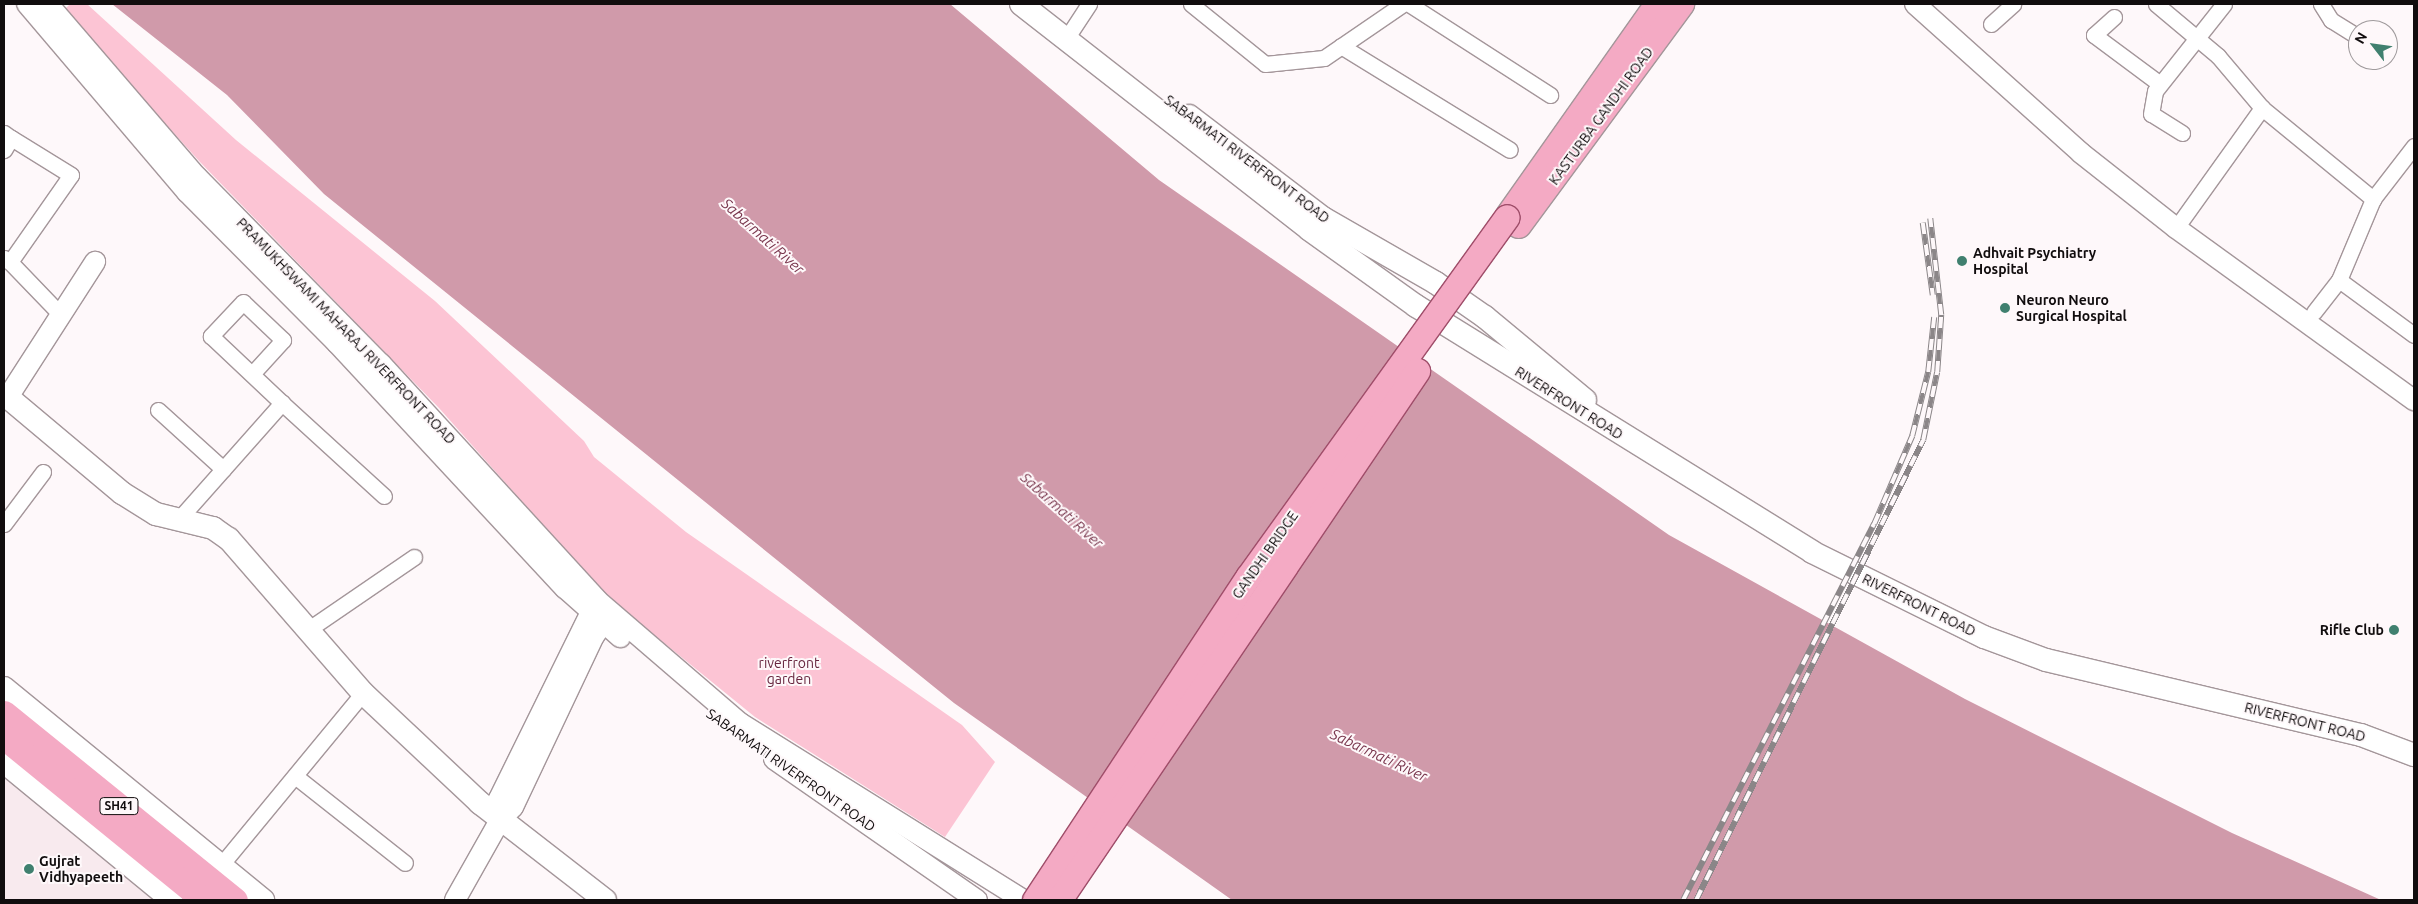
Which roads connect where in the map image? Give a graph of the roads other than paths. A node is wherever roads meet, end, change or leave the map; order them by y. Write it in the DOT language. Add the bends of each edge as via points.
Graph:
graph roads {
  1 [pos="27,4"];
  2 [pos="48,4"];
  3 [pos="1021,4"];
  4 [pos="1043,4"];
  5 [pos="1089,4"];
  6 [pos="1191,4"];
  7 [pos="1403,4"];
  8 [pos="1409,4"];
  9 [pos="1657,4"];
  10 [pos="1681,4"];
  11 [pos="1915,4"];
  12 [pos="2013,4"];
  13 [pos="2156,4"];
  14 [pos="2224,4"];
  15 [pos="2321,4"];
  16 [pos="2114,17"];
  17 [pos="1990,24"];
  18 [pos="2348,31"];
  19 [pos="1070,34"];
  20 [pos="2197,39"];
  21 [pos="1341,46"];
  22 [pos="2160,84"];
  23 [pos="1550,95"];
  24 [pos="2262,108"];
  25 [pos="2182,133"];
  26 [pos="6,140"];
  27 [pos="2414,146"];
  28 [pos="1510,150"];
  29 [pos="2373,199"];
  30 [pos="1513,221"];
  31 [pos="2176,228"];
  32 [pos="7,260"];
  33 [pos="95,262"];
  34 [pos="2339,280"];
  35 [pos="2314,312"];
  36 [pos="60,314"];
  37 [pos="1485,317"];
  38 [pos="2414,335"];
  39 [pos="1472,344"];
  40 [pos="252,374"];
  41 [pos="6,396"];
  42 [pos="2414,400"];
  43 [pos="282,403"];
  44 [pos="158,410"];
  45 [pos="223,469"];
  46 [pos="43,472"];
  47 [pos="384,496"];
  48 [pos="178,520"];
  49 [pos="4,524"];
  50 [pos="414,557"];
  51 [pos="599,612"];
  52 [pos="306,631"];
  53 [pos="652,650"];
  54 [pos="4,688"];
  55 [pos="363,693"];
  56 [pos="4,713"];
  57 [pos="4,737"];
  58 [pos="2414,740"];
  59 [pos="2414,755"];
  60 [pos="4,762"];
  61 [pos="295,776"];
  62 [pos="500,820"];
  63 [pos="405,863"];
  64 [pos="221,865"];
  65 [pos="172,900"];
  66 [pos="204,900"];
  67 [pos="235,900"];
  68 [pos="263,900"];
  69 [pos="455,900"];
  70 [pos="605,900"];
  71 [pos="977,900"];
  72 [pos="1023,900"];
  73 [pos="1035,900"];
  74 [pos="1059,900"];
  1 -- 51 [label="street" via="187,192"];
  2 -- 51 [label="street, PRAMUKHSWAMI MAHARAJ RIVERFRONT ROAD" via="197,177 381,364"];
  3 -- 19 [label="main road, SABARMATI RIVERFRONT ROAD"];
  4 -- 19 [label="main road, SABARMATI RIVERFRONT ROAD"];
  5 -- 19 [label="street"];
  6 -- 21 [label="street" via="1265,64 1324,58"];
  7 -- 21 [label="street"];
  8 -- 23 [label="street"];
  9 -- 30 [label="main road, KASTURBA GANDHI ROAD"];
  10 -- 30 [label="main road, KASTURBA GANDHI ROAD"];
  11 -- 31 [label="street" via="2006,90"];
  12 -- 17 [label="street"];
  13 -- 20 [label="street"];
  14 -- 20 [label="street"];
  15 -- 18 [label="street" via="2331,20"];
  16 -- 22 [label="street" via="2094,35"];
  19 -- 37 [label="main road, SABARMATI RIVERFRONT ROAD" via="1323,218 1436,282"];
  19 -- 39 [label="main road, SABARMATI RIVERFRONT ROAD" via="1310,230"];
  20 -- 22 [label="street"];
  20 -- 24 [label="street" via="2218,56"];
  21 -- 28 [label="street"];
  22 -- 25 [label="street" via="2151,114"];
  24 -- 29 [label="street"];
  24 -- 31 [label="street"];
  26 -- 32 [label="street" via="71,175"];
  27 -- 29 [label="street"];
  29 -- 34 [label="street"];
  30 -- 73 [label="main road, GANDHI BRIDGE, bridge" via="1248,577"];
  30 -- 74 [label="main road, GANDHI BRIDGE, bridge"];
  31 -- 42 [label="street"];
  32 -- 36 [label="street"];
  33 -- 36 [label="street"];
  34 -- 35 [label="street"];
  34 -- 38 [label="street"];
  36 -- 41 [label="street"];
  37 -- 58 [label="main road, RIVERFRONT ROAD" via="1597,410 1819,544 1988,631 2047,651 2362,721"];
  39 -- 59 [label="main road, RIVERFRONT ROAD" via="1812,552 1984,637 2046,660 2361,734"];
  40 -- 40 [label="street" via="211,336 243,302 283,340"];
  40 -- 43 [label="street"];
  41 -- 48 [label="main road" via="122,493 156,514"];
  43 -- 45 [label="street"];
  43 -- 47 [label="street"];
  44 -- 45 [label="street"];
  45 -- 48 [label="street"];
  46 -- 49 [label="street"];
  48 -- 52 [label="main road" via="213,528 228,539"];
  50 -- 52 [label="street"];
  51 -- 53 [label="street, PRAMUKHSWAMI MAHARAJ RIVERFRONT ROAD"];
  51 -- 62 [label="street" via="499,799"];
  51 -- 71 [label="street, SABARMATI RIVERFRONT ROAD" via="722,726"];
  52 -- 55 [label="main road"];
  53 -- 72 [label="street, SABARMATI RIVERFRONT ROAD" via="740,724"];
  54 -- 64 [label="main road"];
  55 -- 61 [label="street"];
  55 -- 62 [label="main road"];
  56 -- 67 [label="main road, SH41"];
  57 -- 66 [label="main road"];
  60 -- 65 [label="main road"];
  61 -- 63 [label="street"];
  61 -- 64 [label="street"];
  62 -- 69 [label="street"];
  62 -- 70 [label="main road"];
  64 -- 68 [label="main road"];
}
